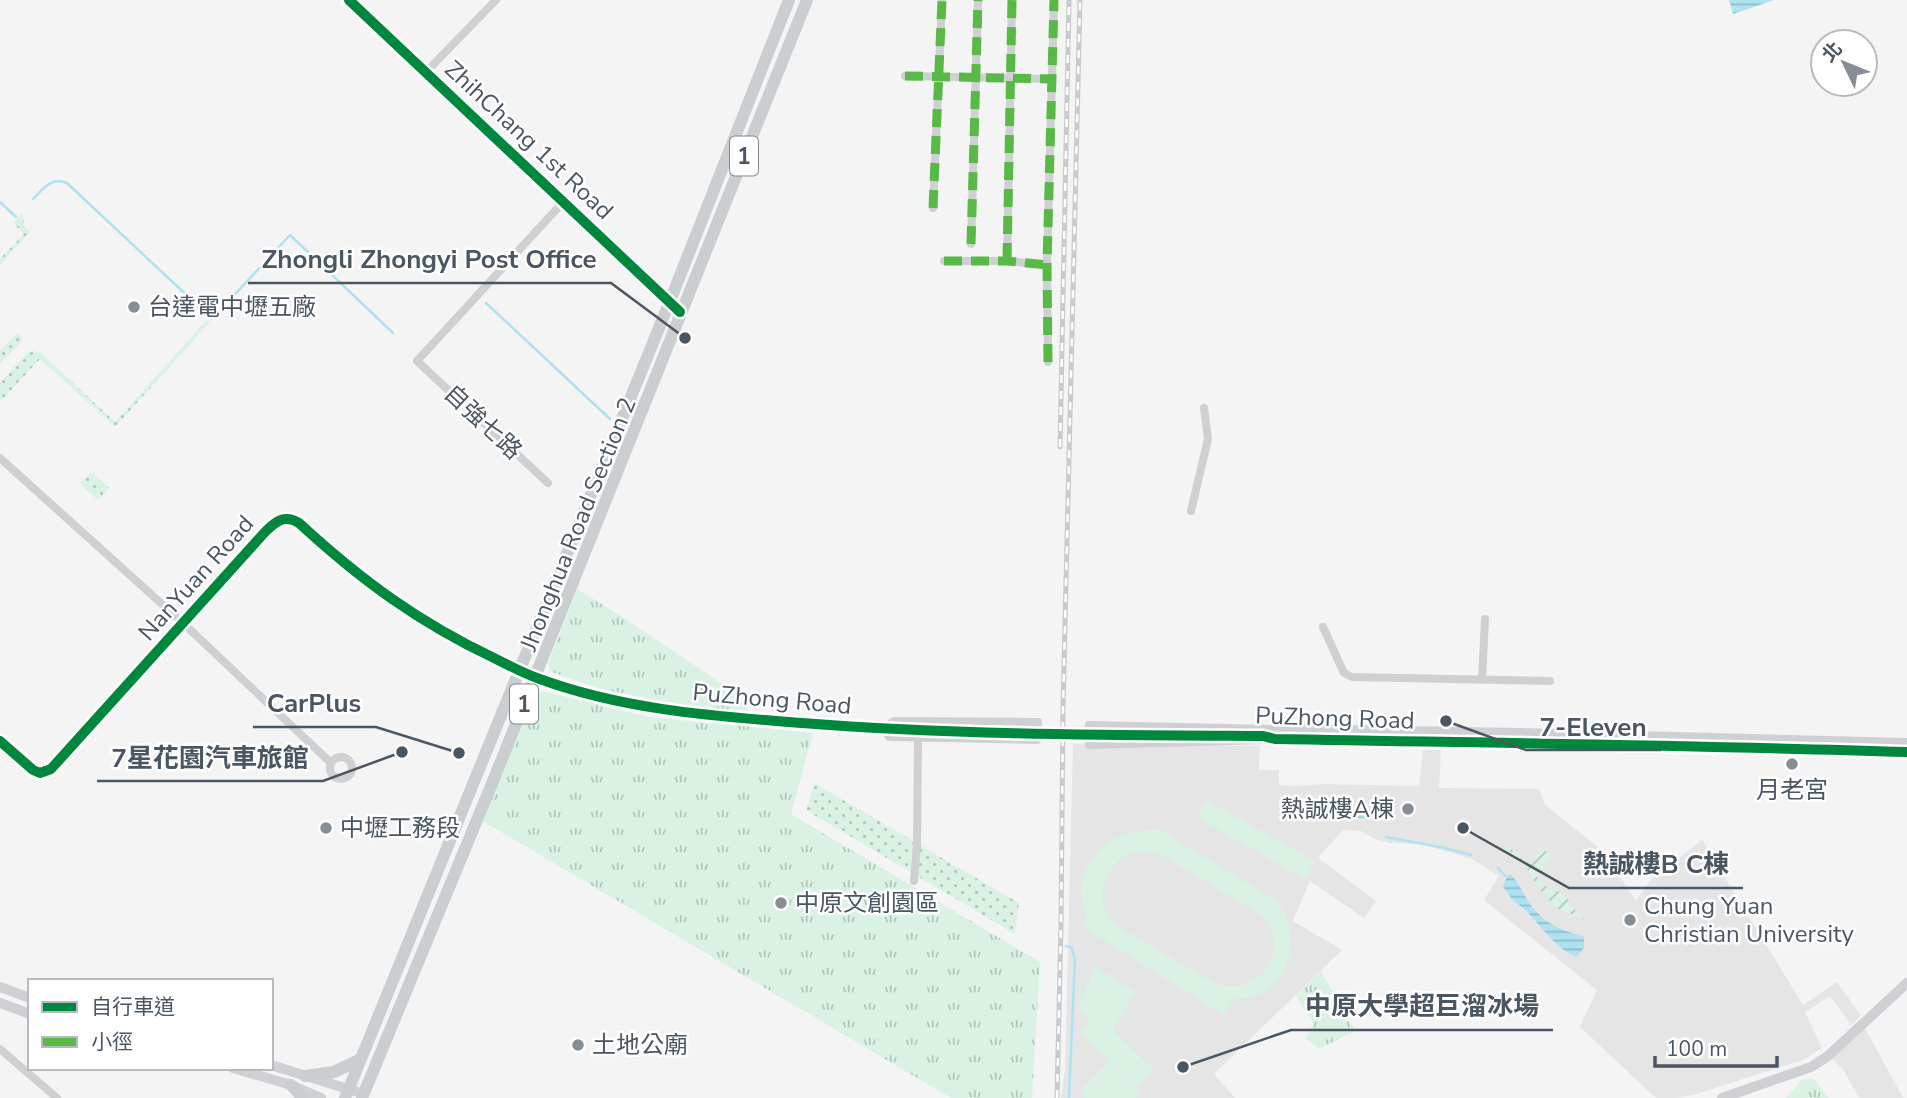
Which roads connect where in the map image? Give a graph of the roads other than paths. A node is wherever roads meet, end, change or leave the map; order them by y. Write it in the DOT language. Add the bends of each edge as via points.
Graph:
graph roads {
  1 [pos="349,0"];
  2 [pos="496,0"];
  3 [pos="789,0"];
  4 [pos="807,0"];
  5 [pos="942,0"];
  6 [pos="978,0"];
  7 [pos="1012,0"];
  8 [pos="1054,0"];
  9 [pos="426,72"];
  10 [pos="905,76"];
  11 [pos="975,77"];
  12 [pos="939,78"];
  13 [pos="1010,78"];
  14 [pos="1052,79"];
  15 [pos="564,201"];
  16 [pos="933,208"];
  17 [pos="971,244"];
  18 [pos="944,261"];
  19 [pos="1007,261"];
  20 [pos="1047,265"];
  21 [pos="670,301"];
  22 [pos="680,312"];
  23 [pos="1048,362"];
  24 [pos="1204,408"];
  25 [pos="0,458"];
  26 [pos="548,483"];
  27 [pos="1191,512"];
  28 [pos="1485,619"];
  29 [pos="183,623"];
  30 [pos="1323,627"];
  31 [pos="519,670"];
  32 [pos="534,678"];
  33 [pos="1482,680"];
  34 [pos="1550,681"];
  35 [pos="884,728"];
  36 [pos="1028,733"];
  37 [pos="1277,734"];
  38 [pos="1096,735"];
  39 [pos="918,739"];
  40 [pos="0,741"];
  41 [pos="1907,743"];
  42 [pos="1907,752"];
  43 [pos="331,763"];
  44 [pos="914,881"];
  45 [pos="1907,983"];
  46 [pos="0,987"];
  47 [pos="28,997"];
  48 [pos="0,1003"];
  49 [pos="28,1013"];
  50 [pos="0,1049"];
  51 [pos="361,1059"];
  52 [pos="273,1066"];
  53 [pos="240,1070"];
  54 [pos="305,1076"];
  55 [pos="291,1085"];
  56 [pos="347,1093"];
  57 [pos="363,1096"];
  58 [pos="57,1098"];
  59 [pos="303,1098"];
  60 [pos="321,1098"];
  61 [pos="1721,1098"];
  1 -- 9 [label="street, ZhihChang 1st Road"];
  2 -- 9 [label="street"];
  3 -- 21 [label="main road, 1"];
  4 -- 22 [label="main road, 1"];
  5 -- 12 [label="street"];
  6 -- 11 [label="street"];
  7 -- 13 [label="street"];
  8 -- 14 [label="street"];
  9 -- 15 [label="street, ZhihChang 1st Road"];
  10 -- 12 [label="street"];
  11 -- 12 [label="street"];
  11 -- 13 [label="street"];
  11 -- 17 [label="street"];
  12 -- 16 [label="street"];
  13 -- 14 [label="street"];
  13 -- 19 [label="street"];
  14 -- 20 [label="street"];
  15 -- 21 [label="street, ZhihChang 1st Road"];
  15 -- 26 [label="street, 自強七路" via="417,361"];
  18 -- 19 [label="street"];
  19 -- 20 [label="street"];
  20 -- 23 [label="street"];
  21 -- 22 [label="street, ZhihChang 1st Road"];
  21 -- 31 [label="main road, Jhonghua Road Section 2 / 1"];
  22 -- 32 [label="main road, Jhonghua Road Section 2 / 1"];
  24 -- 27 [label="street" via="1208,439"];
  25 -- 29 [label="street"];
  28 -- 33 [label="street"];
  29 -- 31 [label="street, NanYuan Road" via="265,532 280,519 290,518 399,605"];
  29 -- 40 [label="street, NanYuan Road" via="51,769 33,770"];
  29 -- 43 [label="street"];
  30 -- 33 [label="street" via="1344,673 1352,677"];
  31 -- 32 [label="street, PuZhong Road"];
  31 -- 51 [label="main road, Jhonghua Road Section 2 / 1"];
  32 -- 35 [label="street, PuZhong Road" via="626,704 683,713"];
  32 -- 57 [label="main road, Jhonghua Road Section 2 / 1"];
  33 -- 34 [label="street"];
  35 -- 36 [label="street, PuZhong Road"];
  35 -- 39 [label="street" via="889,737"];
  35 -- 39 [label="street" via="894,721 1038,722 1037,740"];
  37 -- 37 [label="street" via="1089,725 1088,746 1262,741"];
  37 -- 38 [label="street, PuZhong Road"];
  37 -- 41 [label="street, PuZhong Road" via="1521,733"];
  37 -- 42 [label="street, PuZhong Road" via="1433,743"];
  39 -- 44 [label="street"];
  45 -- 61 [label="street" via="1811,1067"];
  46 -- 47 [label="street"];
  48 -- 49 [label="street"];
  50 -- 58 [label="street"];
  51 -- 54 [label="main road" via="334,1072"];
  51 -- 56 [label="main road, Jhonghua Road Section 2 / 1"];
  52 -- 54 [label="street"];
  53 -- 55 [label="street"];
  54 -- 56 [label="street"];
  55 -- 59 [label="main road"];
  55 -- 60 [label="street"];
  56 -- 57 [label="street"];
}
